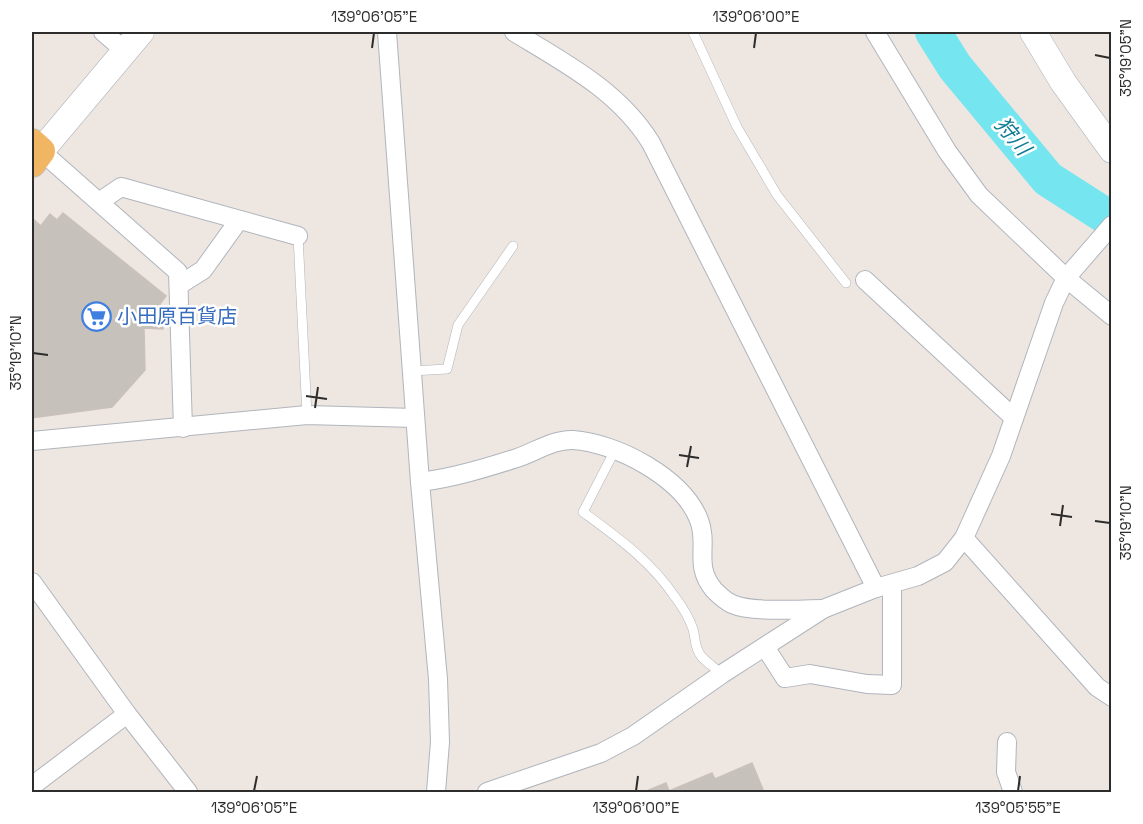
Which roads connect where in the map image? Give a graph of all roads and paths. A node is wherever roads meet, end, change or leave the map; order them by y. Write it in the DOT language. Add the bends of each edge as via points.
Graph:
graph roads {
  1 [pos="103,32"];
  2 [pos="141,32"];
  3 [pos="387,32"];
  4 [pos="514,32"];
  5 [pos="693,32"];
  6 [pos="875,32"];
  7 [pos="1033,32"];
  8 [pos="125,51"];
  9 [pos="1109,140"];
  10 [pos="34,152"];
  11 [pos="99,202"];
  12 [pos="239,220"];
  13 [pos="1112,225"];
  14 [pos="298,236"];
  15 [pos="513,246"];
  16 [pos="1066,278"];
  17 [pos="865,280"];
  18 [pos="846,283"];
  19 [pos="179,285"];
  20 [pos="1112,316"];
  21 [pos="411,371"];
  22 [pos="307,415"];
  23 [pos="415,418"];
  24 [pos="1014,418"];
  25 [pos="183,428"];
  26 [pos="32,441"];
  27 [pos="615,450"];
  28 [pos="420,482"];
  29 [pos="964,538"];
  30 [pos="32,582"];
  31 [pos="884,586"];
  32 [pos="823,609"];
  33 [pos="765,646"];
  34 [pos="722,674"];
  35 [pos="1112,698"];
  36 [pos="127,714"];
  37 [pos="1007,742"];
  38 [pos="32,786"];
  39 [pos="188,792"];
  40 [pos="436,792"];
  41 [pos="488,792"];
  42 [pos="1013,792"];
  1 -- 8 [label="street"];
  2 -- 8 [label="main road"];
  3 -- 21 [label="street"];
  4 -- 31 [label="street" via="598,85 640,125"];
  5 -- 18 [label="lane" via="737,127 777,195"];
  6 -- 16 [label="street" via="947,151 979,195"];
  7 -- 9 [label="main road" via="1063,82"];
  8 -- 10 [label="main road"];
  10 -- 11 [label="street"];
  11 -- 12 [label="street" via="121,187"];
  11 -- 19 [label="street" via="178,272"];
  12 -- 14 [label="street"];
  12 -- 19 [label="street" via="203,270"];
  13 -- 16 [label="street"];
  14 -- 22 [label="lane"];
  15 -- 21 [label="lane" via="458,325 447,369"];
  16 -- 20 [label="street"];
  16 -- 24 [label="street"];
  17 -- 24 [label="street"];
  19 -- 25 [label="street"];
  21 -- 23 [label="street"];
  22 -- 23 [label="street"];
  22 -- 25 [label="street"];
  23 -- 28 [label="street"];
  24 -- 29 [label="street"];
  25 -- 26 [label="street"];
  27 -- 28 [label="street" via="571,440 549,444 479,471"];
  27 -- 32 [label="street" via="660,475 692,503 700,523 706,580 718,594 732,604 756,609"];
  27 -- 34 [label="lane" via="583,512 627,544 663,581 688,618 695,646"];
  28 -- 40 [label="street" via="438,678 441,742"];
  29 -- 31 [label="street" via="945,562 918,576"];
  29 -- 35 [label="street" via="1097,687"];
  30 -- 36 [label="street"];
  31 -- 32 [label="street"];
  31 -- 33 [label="street" via="892,685 810,674 785,678"];
  32 -- 33 [label="street"];
  33 -- 34 [label="street"];
  34 -- 41 [label="street" via="649,726 601,753"];
  36 -- 38 [label="street"];
  36 -- 39 [label="street"];
  37 -- 42 [label="street" via="1006,772"];
}
